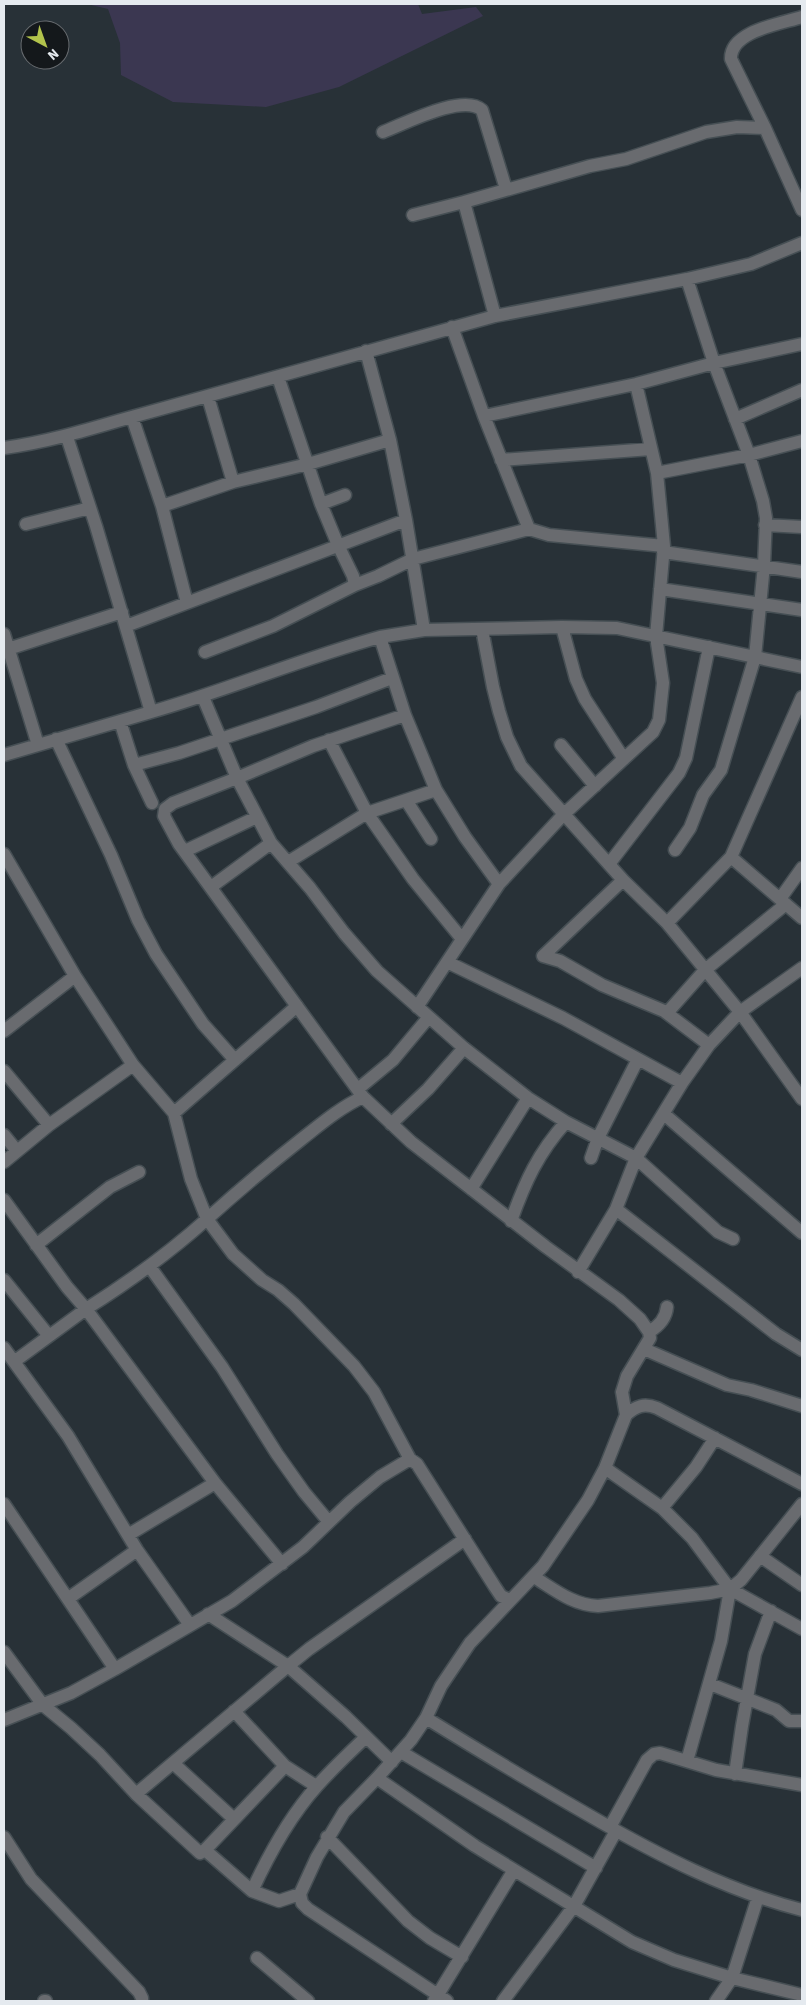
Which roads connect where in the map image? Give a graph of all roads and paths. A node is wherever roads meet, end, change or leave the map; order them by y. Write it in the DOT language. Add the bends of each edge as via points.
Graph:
graph roads {
  1 [pos="802,17"];
  2 [pos="765,128"];
  3 [pos="383,132"];
  4 [pos="506,189"];
  5 [pos="464,202"];
  6 [pos="802,210"];
  7 [pos="413,215"];
  8 [pos="802,242"];
  9 [pos="687,279"];
  10 [pos="495,316"];
  11 [pos="452,328"];
  12 [pos="802,344"];
  13 [pos="366,351"];
  14 [pos="714,363"];
  15 [pos="278,377"];
  16 [pos="636,384"];
  17 [pos="802,390"];
  18 [pos="208,397"];
  19 [pos="484,416"];
  20 [pos="132,417"];
  21 [pos="735,419"];
  22 [pos="67,437"];
  23 [pos="390,440"];
  24 [pos="802,441"];
  25 [pos="4,448"];
  26 [pos="651,449"];
  27 [pos="749,455"];
  28 [pos="501,460"];
  29 [pos="308,464"];
  30 [pos="657,473"];
  31 [pos="233,482"];
  32 [pos="345,495"];
  33 [pos="321,504"];
  34 [pos="162,506"];
  35 [pos="90,508"];
  36 [pos="406,520"];
  37 [pos="26,524"];
  38 [pos="766,525"];
  39 [pos="802,527"];
  40 [pos="529,530"];
  41 [pos="338,545"];
  42 [pos="664,549"];
  43 [pos="413,559"];
  44 [pos="764,565"];
  45 [pos="802,572"];
  46 [pos="355,585"];
  47 [pos="660,589"];
  48 [pos="187,603"];
  49 [pos="760,604"];
  50 [pos="802,610"];
  51 [pos="122,612"];
  52 [pos="126,626"];
  53 [pos="562,627"];
  54 [pos="482,629"];
  55 [pos="424,630"];
  56 [pos="4,634"];
  57 [pos="656,636"];
  58 [pos="380,637"];
  59 [pos="709,647"];
  60 [pos="8,649"];
  61 [pos="206,652"];
  62 [pos="754,657"];
  63 [pos="802,667"];
  64 [pos="392,678"];
  65 [pos="203,697"];
  66 [pos="802,697"];
  67 [pos="151,712"];
  68 [pos="405,714"];
  69 [pos="120,721"];
  70 [pos="220,738"];
  71 [pos="56,739"];
  72 [pos="329,740"];
  73 [pos="38,744"];
  74 [pos="561,745"];
  75 [pos="4,755"];
  76 [pos="624,759"];
  77 [pos="134,765"];
  78 [pos="237,778"];
  79 [pos="595,786"];
  80 [pos="436,790"];
  81 [pos="406,800"];
  82 [pos="152,803"];
  83 [pos="367,814"];
  84 [pos="563,815"];
  85 [pos="257,818"];
  86 [pos="431,839"];
  87 [pos="271,843"];
  88 [pos="675,850"];
  89 [pos="185,852"];
  90 [pos="4,854"];
  91 [pos="731,857"];
  92 [pos="288,862"];
  93 [pos="609,864"];
  94 [pos="802,868"];
  95 [pos="8,870"];
  96 [pos="623,880"];
  97 [pos="500,884"];
  98 [pos="211,887"];
  99 [pos="783,901"];
  100 [pos="802,918"];
  101 [pos="667,923"];
  102 [pos="462,939"];
  103 [pos="447,962"];
  104 [pos="802,968"];
  105 [pos="705,970"];
  106 [pos="75,976"];
  107 [pos="297,1006"];
  108 [pos="417,1007"];
  109 [pos="740,1012"];
  110 [pos="667,1013"];
  111 [pos="429,1017"];
  112 [pos="4,1031"];
  113 [pos="709,1046"];
  114 [pos="464,1048"];
  115 [pos="638,1059"];
  116 [pos="235,1060"];
  117 [pos="133,1065"];
  118 [pos="4,1071"];
  119 [pos="682,1083"];
  120 [pos="360,1093"];
  121 [pos="528,1098"];
  122 [pos="802,1099"];
  123 [pos="174,1113"];
  124 [pos="664,1114"];
  125 [pos="566,1122"];
  126 [pos="391,1124"];
  127 [pos="49,1125"];
  128 [pos="4,1135"];
  129 [pos="598,1138"];
  130 [pos="17,1151"];
  131 [pos="591,1158"];
  132 [pos="636,1158"];
  133 [pos="4,1162"];
  134 [pos="139,1172"];
  135 [pos="472,1189"];
  136 [pos="4,1200"];
  137 [pos="616,1209"];
  138 [pos="207,1219"];
  139 [pos="512,1220"];
  140 [pos="802,1233"];
  141 [pos="734,1239"];
  142 [pos="36,1244"];
  143 [pos="150,1267"];
  144 [pos="578,1272"];
  145 [pos="4,1280"];
  146 [pos="667,1307"];
  147 [pos="86,1309"];
  148 [pos="649,1332"];
  149 [pos="49,1336"];
  150 [pos="4,1348"];
  151 [pos="644,1349"];
  152 [pos="802,1350"];
  153 [pos="15,1360"];
  154 [pos="802,1406"];
  155 [pos="626,1415"];
  156 [pos="715,1438"];
  157 [pos="410,1458"];
  158 [pos="605,1468"];
  159 [pos="215,1483"];
  160 [pos="802,1484"];
  161 [pos="4,1504"];
  162 [pos="802,1504"];
  163 [pos="662,1508"];
  164 [pos="329,1522"];
  165 [pos="128,1535"];
  166 [pos="465,1539"];
  167 [pos="137,1550"];
  168 [pos="760,1556"];
  169 [pos="282,1564"];
  170 [pos="534,1577"];
  171 [pos="802,1585"];
  172 [pos="730,1589"];
  173 [pos="69,1598"];
  174 [pos="510,1600"];
  175 [pos="770,1611"];
  176 [pos="208,1614"];
  177 [pos="190,1625"];
  178 [pos="802,1629"];
  179 [pos="4,1652"];
  180 [pos="288,1666"];
  181 [pos="116,1669"];
  182 [pos="710,1684"];
  183 [pos="748,1698"];
  184 [pos="43,1705"];
  185 [pos="234,1711"];
  186 [pos="426,1718"];
  187 [pos="4,1720"];
  188 [pos="802,1721"];
  189 [pos="366,1737"];
  190 [pos="401,1752"];
  191 [pos="687,1761"];
  192 [pos="392,1762"];
  193 [pos="173,1763"];
  194 [pos="286,1766"];
  195 [pos="735,1774"];
  196 [pos="377,1778"];
  197 [pos="802,1785"];
  198 [pos="316,1786"];
  199 [pos="136,1794"];
  200 [pos="234,1820"];
  201 [pos="613,1829"];
  202 [pos="4,1837"];
  203 [pos="327,1838"];
  204 [pos="205,1850"];
  205 [pos="596,1868"];
  206 [pos="514,1870"];
  207 [pos="252,1890"];
  208 [pos="300,1894"];
  209 [pos="758,1897"];
  210 [pos="574,1906"];
  211 [pos="802,1910"];
  212 [pos="462,1956"];
  213 [pos="256,1958"];
  214 [pos="732,1978"];
  215 [pos="802,1995"];
  216 [pos="440,1999"];
  217 [pos="142,2001"];
  218 [pos="308,2001"];
  219 [pos="503,2001"];
  220 [pos="716,2001"];
  1 -- 2 [label="street" via="744,36 730,51"];
  2 -- 4 [label="street" via="737,127 706,132 626,159"];
  2 -- 6 [label="street"];
  3 -- 4 [label="street" via="449,106 473,105 482,110"];
  4 -- 5 [label="street"];
  5 -- 7 [label="street"];
  5 -- 10 [label="street"];
  8 -- 9 [label="street" via="751,264"];
  9 -- 10 [label="street"];
  9 -- 14 [label="street"];
  10 -- 11 [label="street"];
  11 -- 13 [label="street"];
  11 -- 19 [label="street"];
  12 -- 14 [label="street"];
  13 -- 15 [label="street"];
  13 -- 23 [label="street"];
  14 -- 16 [label="street"];
  14 -- 21 [label="street"];
  15 -- 18 [label="street"];
  15 -- 29 [label="street"];
  16 -- 19 [label="street"];
  16 -- 26 [label="street"];
  17 -- 21 [label="street"];
  18 -- 20 [label="street"];
  18 -- 31 [label="street"];
  19 -- 28 [label="street"];
  20 -- 22 [label="street"];
  20 -- 34 [label="street"];
  21 -- 27 [label="street"];
  22 -- 25 [label="street"];
  22 -- 35 [label="street"];
  23 -- 29 [label="street"];
  23 -- 36 [label="street"];
  24 -- 27 [label="street"];
  26 -- 28 [label="street"];
  26 -- 30 [label="street"];
  27 -- 30 [label="street"];
  27 -- 38 [label="street" via="763,502"];
  28 -- 40 [label="street"];
  29 -- 31 [label="street"];
  29 -- 33 [label="street"];
  30 -- 42 [label="street"];
  31 -- 34 [label="street"];
  32 -- 33 [label="street"];
  33 -- 41 [label="street"];
  34 -- 48 [label="street"];
  35 -- 37 [label="street"];
  35 -- 51 [label="street"];
  36 -- 41 [label="street"];
  36 -- 43 [label="street"];
  38 -- 39 [label="street"];
  38 -- 44 [label="street"];
  40 -- 42 [label="street"];
  40 -- 43 [label="street"];
  41 -- 46 [label="street"];
  41 -- 48 [label="street"];
  42 -- 44 [label="street"];
  42 -- 47 [label="street"];
  43 -- 46 [label="street"];
  43 -- 55 [label="street"];
  44 -- 45 [label="street"];
  44 -- 49 [label="street"];
  46 -- 61 [label="street" via="273,626"];
  47 -- 49 [label="street"];
  47 -- 57 [label="street"];
  48 -- 52 [label="street"];
  49 -- 50 [label="street"];
  49 -- 62 [label="street"];
  51 -- 52 [label="street"];
  51 -- 60 [label="street"];
  52 -- 67 [label="street"];
  53 -- 54 [label="street"];
  53 -- 57 [label="street" via="617,628"];
  53 -- 76 [label="street" via="585,700"];
  54 -- 55 [label="street"];
  54 -- 84 [label="street" via="492,687 507,737 521,766"];
  55 -- 58 [label="street"];
  56 -- 60 [label="street"];
  57 -- 59 [label="street"];
  57 -- 76 [label="street" via="663,684 659,720 653,732"];
  58 -- 64 [label="street"];
  58 -- 65 [label="street"];
  59 -- 62 [label="street"];
  59 -- 93 [label="street" via="686,758 679,773"];
  60 -- 73 [label="street"];
  62 -- 63 [label="street"];
  62 -- 88 [label="street" via="720,770 703,795 690,828"];
  64 -- 68 [label="street"];
  64 -- 70 [label="street"];
  65 -- 67 [label="street"];
  65 -- 70 [label="street"];
  66 -- 91 [label="street"];
  67 -- 69 [label="street"];
  68 -- 72 [label="street"];
  68 -- 80 [label="street"];
  69 -- 71 [label="street"];
  69 -- 77 [label="street"];
  70 -- 77 [label="street"];
  70 -- 78 [label="street"];
  71 -- 73 [label="street"];
  71 -- 116 [label="street" via="156,954 203,1024"];
  72 -- 78 [label="street"];
  72 -- 83 [label="street"];
  73 -- 75 [label="street"];
  74 -- 79 [label="street"];
  76 -- 79 [label="street"];
  77 -- 82 [label="street"];
  78 -- 85 [label="street"];
  78 -- 89 [label="street" via="165,808 164,816"];
  79 -- 84 [label="street"];
  80 -- 81 [label="street"];
  80 -- 97 [label="street"];
  81 -- 83 [label="street"];
  81 -- 86 [label="street"];
  83 -- 92 [label="street"];
  83 -- 102 [label="street" via="413,879"];
  84 -- 93 [label="street"];
  84 -- 97 [label="street"];
  85 -- 87 [label="street"];
  85 -- 89 [label="street"];
  87 -- 92 [label="street"];
  87 -- 98 [label="street"];
  89 -- 98 [label="street"];
  90 -- 95 [label="street"];
  91 -- 99 [label="street"];
  91 -- 101 [label="street"];
  92 -- 108 [label="street" via="377,971"];
  93 -- 96 [label="street"];
  94 -- 99 [label="street"];
  95 -- 106 [label="street"];
  96 -- 101 [label="street"];
  96 -- 110 [label="street" via="543,956 560,961 602,985"];
  97 -- 102 [label="street"];
  98 -- 107 [label="street"];
  99 -- 100 [label="street"];
  99 -- 105 [label="street"];
  101 -- 105 [label="street"];
  102 -- 103 [label="street"];
  103 -- 108 [label="street"];
  103 -- 115 [label="street" via="563,1018"];
  104 -- 109 [label="street"];
  105 -- 109 [label="street"];
  105 -- 110 [label="street"];
  106 -- 112 [label="street"];
  106 -- 117 [label="street"];
  107 -- 116 [label="street"];
  107 -- 120 [label="street"];
  108 -- 111 [label="street"];
  109 -- 113 [label="street"];
  109 -- 122 [label="street"];
  110 -- 113 [label="street"];
  111 -- 114 [label="street"];
  111 -- 120 [label="street"];
  113 -- 119 [label="street"];
  114 -- 121 [label="street"];
  114 -- 126 [label="street"];
  115 -- 119 [label="street"];
  115 -- 129 [label="street"];
  116 -- 123 [label="street"];
  117 -- 123 [label="street"];
  117 -- 127 [label="street"];
  118 -- 127 [label="street"];
  119 -- 124 [label="street"];
  120 -- 126 [label="street"];
  120 -- 138 [label="street" via="260,1172"];
  121 -- 125 [label="street"];
  121 -- 135 [label="street"];
  123 -- 138 [label="street" via="191,1179"];
  124 -- 132 [label="street"];
  124 -- 140 [label="street"];
  125 -- 129 [label="street"];
  125 -- 139 [label="street" via="538,1158 525,1182"];
  126 -- 135 [label="street"];
  127 -- 130 [label="street"];
  128 -- 130 [label="street"];
  129 -- 131 [label="street"];
  129 -- 132 [label="street"];
  130 -- 133 [label="street"];
  132 -- 137 [label="street"];
  132 -- 141 [label="street" via="718,1232"];
  134 -- 142 [label="street" via="110,1187"];
  135 -- 139 [label="street"];
  136 -- 142 [label="street"];
  137 -- 144 [label="street"];
  137 -- 152 [label="street" via="776,1334"];
  138 -- 143 [label="street"];
  138 -- 157 [label="street" via="239,1260 294,1304 354,1366 374,1392"];
  139 -- 144 [label="street"];
  142 -- 147 [label="street"];
  143 -- 147 [label="street"];
  143 -- 164 [label="street" via="222,1367 277,1454"];
  144 -- 148 [label="street" via="619,1300"];
  145 -- 149 [label="street"];
  146 -- 148 [label="street" via="658,1327"];
  147 -- 149 [label="street"];
  147 -- 159 [label="street"];
  148 -- 151 [label="street" via="650,1338"];
  149 -- 153 [label="street"];
  150 -- 153 [label="street"];
  151 -- 154 [label="street" via="727,1385"];
  151 -- 155 [label="street" via="627,1376 622,1392"];
  153 -- 165 [label="street" via="90,1470"];
  155 -- 156 [label="street" via="633,1408 650,1406"];
  155 -- 158 [label="street"];
  156 -- 160 [label="street"];
  156 -- 163 [label="street"];
  157 -- 164 [label="street" via="380,1477"];
  157 -- 166 [label="street"];
  158 -- 163 [label="street"];
  158 -- 170 [label="street" via="588,1500"];
  159 -- 165 [label="street"];
  159 -- 169 [label="street"];
  161 -- 173 [label="street"];
  162 -- 168 [label="street"];
  163 -- 172 [label="street" via="692,1538"];
  164 -- 169 [label="street"];
  165 -- 167 [label="street"];
  166 -- 174 [label="street" via="495,1588"];
  166 -- 180 [label="street"];
  167 -- 173 [label="street"];
  167 -- 177 [label="street"];
  168 -- 171 [label="street"];
  168 -- 172 [label="street"];
  169 -- 176 [label="street" via="232,1601"];
  170 -- 172 [label="street" via="584,1606"];
  170 -- 174 [label="street"];
  172 -- 175 [label="street"];
  172 -- 182 [label="street"];
  173 -- 181 [label="street"];
  174 -- 186 [label="street" via="453,1666"];
  175 -- 178 [label="street"];
  175 -- 183 [label="street" via="756,1654"];
  176 -- 177 [label="street"];
  176 -- 180 [label="street"];
  177 -- 181 [label="street"];
  179 -- 184 [label="street"];
  180 -- 185 [label="street"];
  180 -- 189 [label="street"];
  181 -- 184 [label="street"];
  182 -- 183 [label="street"];
  182 -- 191 [label="street"];
  183 -- 188 [label="street" via="776,1710 789,1721"];
  183 -- 195 [label="street"];
  184 -- 187 [label="street"];
  184 -- 199 [label="street" via="100,1755"];
  185 -- 193 [label="street"];
  185 -- 194 [label="street"];
  186 -- 190 [label="street"];
  186 -- 201 [label="street" via="512,1772"];
  189 -- 192 [label="street"];
  189 -- 198 [label="street"];
  190 -- 192 [label="street"];
  190 -- 205 [label="street"];
  191 -- 195 [label="street"];
  191 -- 201 [label="street" via="660,1753 647,1760"];
  192 -- 196 [label="street"];
  193 -- 199 [label="street"];
  193 -- 200 [label="street"];
  194 -- 198 [label="street"];
  194 -- 200 [label="street"];
  195 -- 197 [label="street"];
  196 -- 203 [label="street" via="344,1812"];
  196 -- 206 [label="street"];
  198 -- 207 [label="street" via="285,1829"];
  199 -- 204 [label="street" via="196,1850 200,1853"];
  200 -- 204 [label="street"];
  201 -- 205 [label="street"];
  201 -- 209 [label="street" via="688,1868"];
  202 -- 217 [label="street" via="31,1879 139,1992"];
  203 -- 208 [label="street"];
  203 -- 212 [label="street" via="408,1920 430,1938"];
  204 -- 207 [label="street"];
  205 -- 210 [label="street"];
  206 -- 210 [label="street"];
  206 -- 212 [label="street"];
  207 -- 208 [label="street" via="278,1901"];
  208 -- 216 [label="street" via="308,1909"];
  209 -- 211 [label="street"];
  209 -- 214 [label="street"];
  210 -- 214 [label="street" via="640,1945 674,1960"];
  210 -- 219 [label="street"];
  212 -- 216 [label="street"];
  213 -- 218 [label="street"];
  214 -- 215 [label="street"];
  214 -- 220 [label="street"];
}
